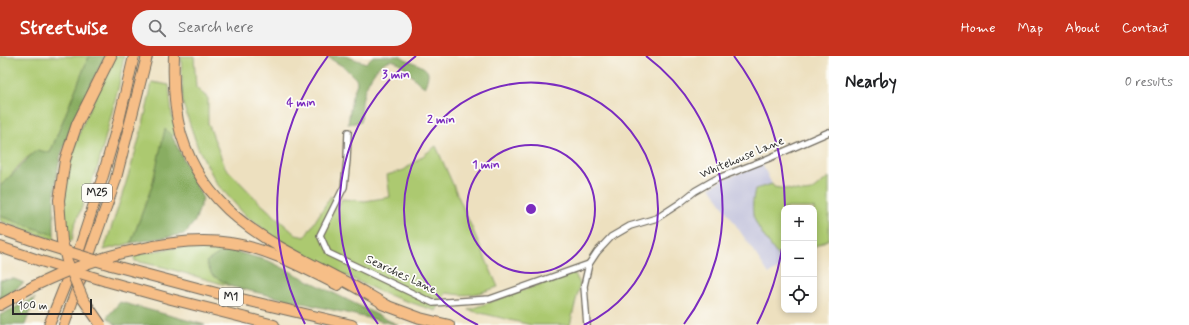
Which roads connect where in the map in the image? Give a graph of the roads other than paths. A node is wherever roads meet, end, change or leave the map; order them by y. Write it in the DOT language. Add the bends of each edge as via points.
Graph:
graph roads {
  1 [pos="111,56"];
  2 [pos="134,56"];
  3 [pos="147,56"];
  4 [pos="174,56"];
  5 [pos="348,132"];
  6 [pos="829,132"];
  7 [pos="0,229"];
  8 [pos="0,247"];
  9 [pos="589,264"];
  10 [pos="0,305"];
  11 [pos="388,306"];
  12 [pos="48,325"];
  13 [pos="64,325"];
  14 [pos="101,325"];
  15 [pos="274,325"];
  16 [pos="352,325"];
  17 [pos="449,325"];
  18 [pos="587,325"];
  1 -- 14 [label="highway, bridge" via="77,124 65,160 59,200 62,241 67,261 83,299"];
  2 -- 12 [label="highway, M25" via="102,179 79,250"];
  3 -- 13 [label="highway, M25" via="115,182"];
  4 -- 11 [label="highway" via="173,87 182,135 191,159 221,204 240,221 282,249"];
  5 -- 9 [label="street, Searches Lane" via="344,187 320,235 328,253 434,303 490,299"];
  6 -- 9 [label="street, Whitehouse Lane" via="716,179 657,218 630,226 611,237"];
  7 -- 16 [label="highway, M1, bridge" via="112,265"];
  8 -- 15 [label="highway, M1, bridge" via="106,281"];
  9 -- 18 [label="street, Whitehouse Lane" via="584,286"];
  10 -- 11 [label="highway, bridge" via="34,286 105,257 165,245 198,242 247,246 296,264"];
  11 -- 17 [label="highway"];
}
